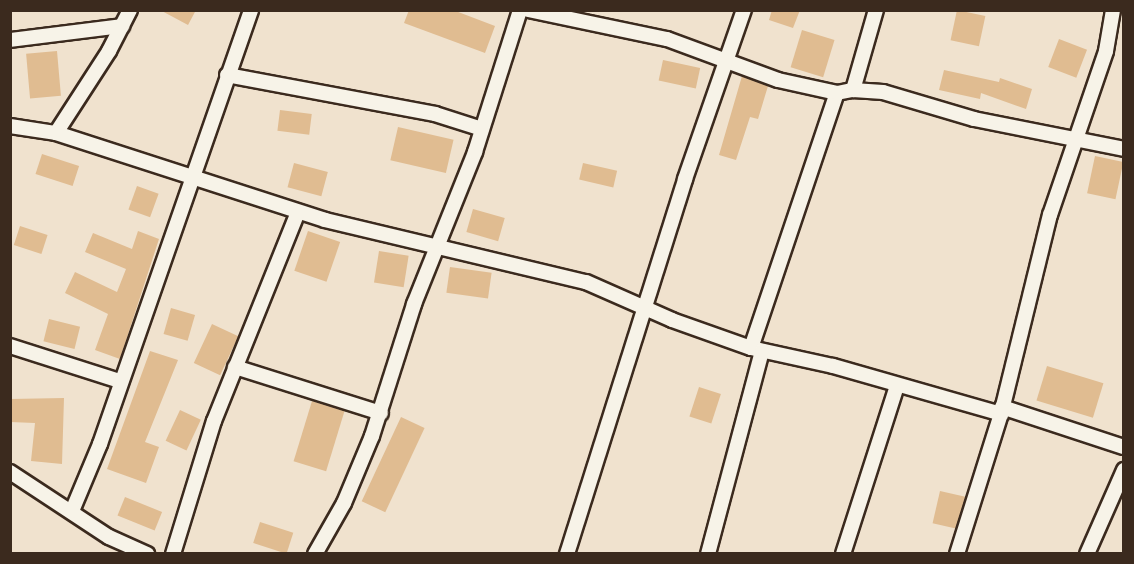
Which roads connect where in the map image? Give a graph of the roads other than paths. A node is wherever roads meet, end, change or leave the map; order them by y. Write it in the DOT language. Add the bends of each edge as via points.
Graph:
graph roads {
  1 [pos="130,10"];
  2 [pos="251,10"];
  3 [pos="520,10"];
  4 [pos="528,10"];
  5 [pos="744,10"];
  6 [pos="876,10"];
  7 [pos="1113,10"];
  8 [pos="122,26"];
  9 [pos="10,39"];
  10 [pos="727,60"];
  11 [pos="227,75"];
  12 [pos="853,90"];
  13 [pos="837,93"];
  14 [pos="10,126"];
  15 [pos="482,129"];
  16 [pos="56,133"];
  17 [pos="1073,138"];
  18 [pos="1124,149"];
  19 [pos="193,175"];
  20 [pos="298,212"];
  21 [pos="435,248"];
  22 [pos="645,308"];
  23 [pos="10,346"];
  24 [pos="756,349"];
  25 [pos="234,367"];
  26 [pos="120,381"];
  27 [pos="897,386"];
  28 [pos="1001,410"];
  29 [pos="381,412"];
  30 [pos="1124,447"];
  31 [pos="1124,470"];
  32 [pos="10,472"];
  33 [pos="72,511"];
  34 [pos="147,554"];
  35 [pos="173,554"];
  36 [pos="315,554"];
  37 [pos="567,554"];
  38 [pos="708,554"];
  39 [pos="843,554"];
  40 [pos="957,554"];
  41 [pos="1088,554"];
  1 -- 8 [label="street"];
  2 -- 11 [label="street"];
  3 -- 15 [label="street"];
  4 -- 10 [label="street" via="667,39"];
  5 -- 10 [label="street"];
  6 -- 12 [label="street"];
  7 -- 17 [label="street" via="1106,51"];
  8 -- 9 [label="street"];
  8 -- 16 [label="street"];
  10 -- 13 [label="street" via="801,87"];
  10 -- 22 [label="street"];
  11 -- 15 [label="street" via="435,114"];
  11 -- 19 [label="street"];
  12 -- 13 [label="street"];
  12 -- 17 [label="street" via="883,92 974,119"];
  13 -- 24 [label="street"];
  14 -- 16 [label="street"];
  15 -- 21 [label="street"];
  16 -- 19 [label="street"];
  17 -- 18 [label="street"];
  17 -- 28 [label="street" via="1023,315"];
  19 -- 20 [label="street"];
  19 -- 26 [label="street"];
  20 -- 21 [label="street"];
  20 -- 25 [label="street"];
  21 -- 22 [label="street" via="586,282"];
  21 -- 29 [label="street"];
  22 -- 24 [label="street"];
  22 -- 37 [label="street"];
  23 -- 26 [label="street"];
  24 -- 27 [label="street" via="833,366"];
  24 -- 38 [label="street"];
  25 -- 29 [label="street"];
  25 -- 35 [label="street" via="207,439"];
  26 -- 33 [label="street"];
  27 -- 28 [label="street"];
  27 -- 39 [label="street"];
  28 -- 30 [label="street"];
  28 -- 40 [label="street"];
  29 -- 36 [label="street" via="344,503"];
  31 -- 41 [label="street"];
  32 -- 33 [label="street"];
  33 -- 34 [label="street" via="109,537"];
}
